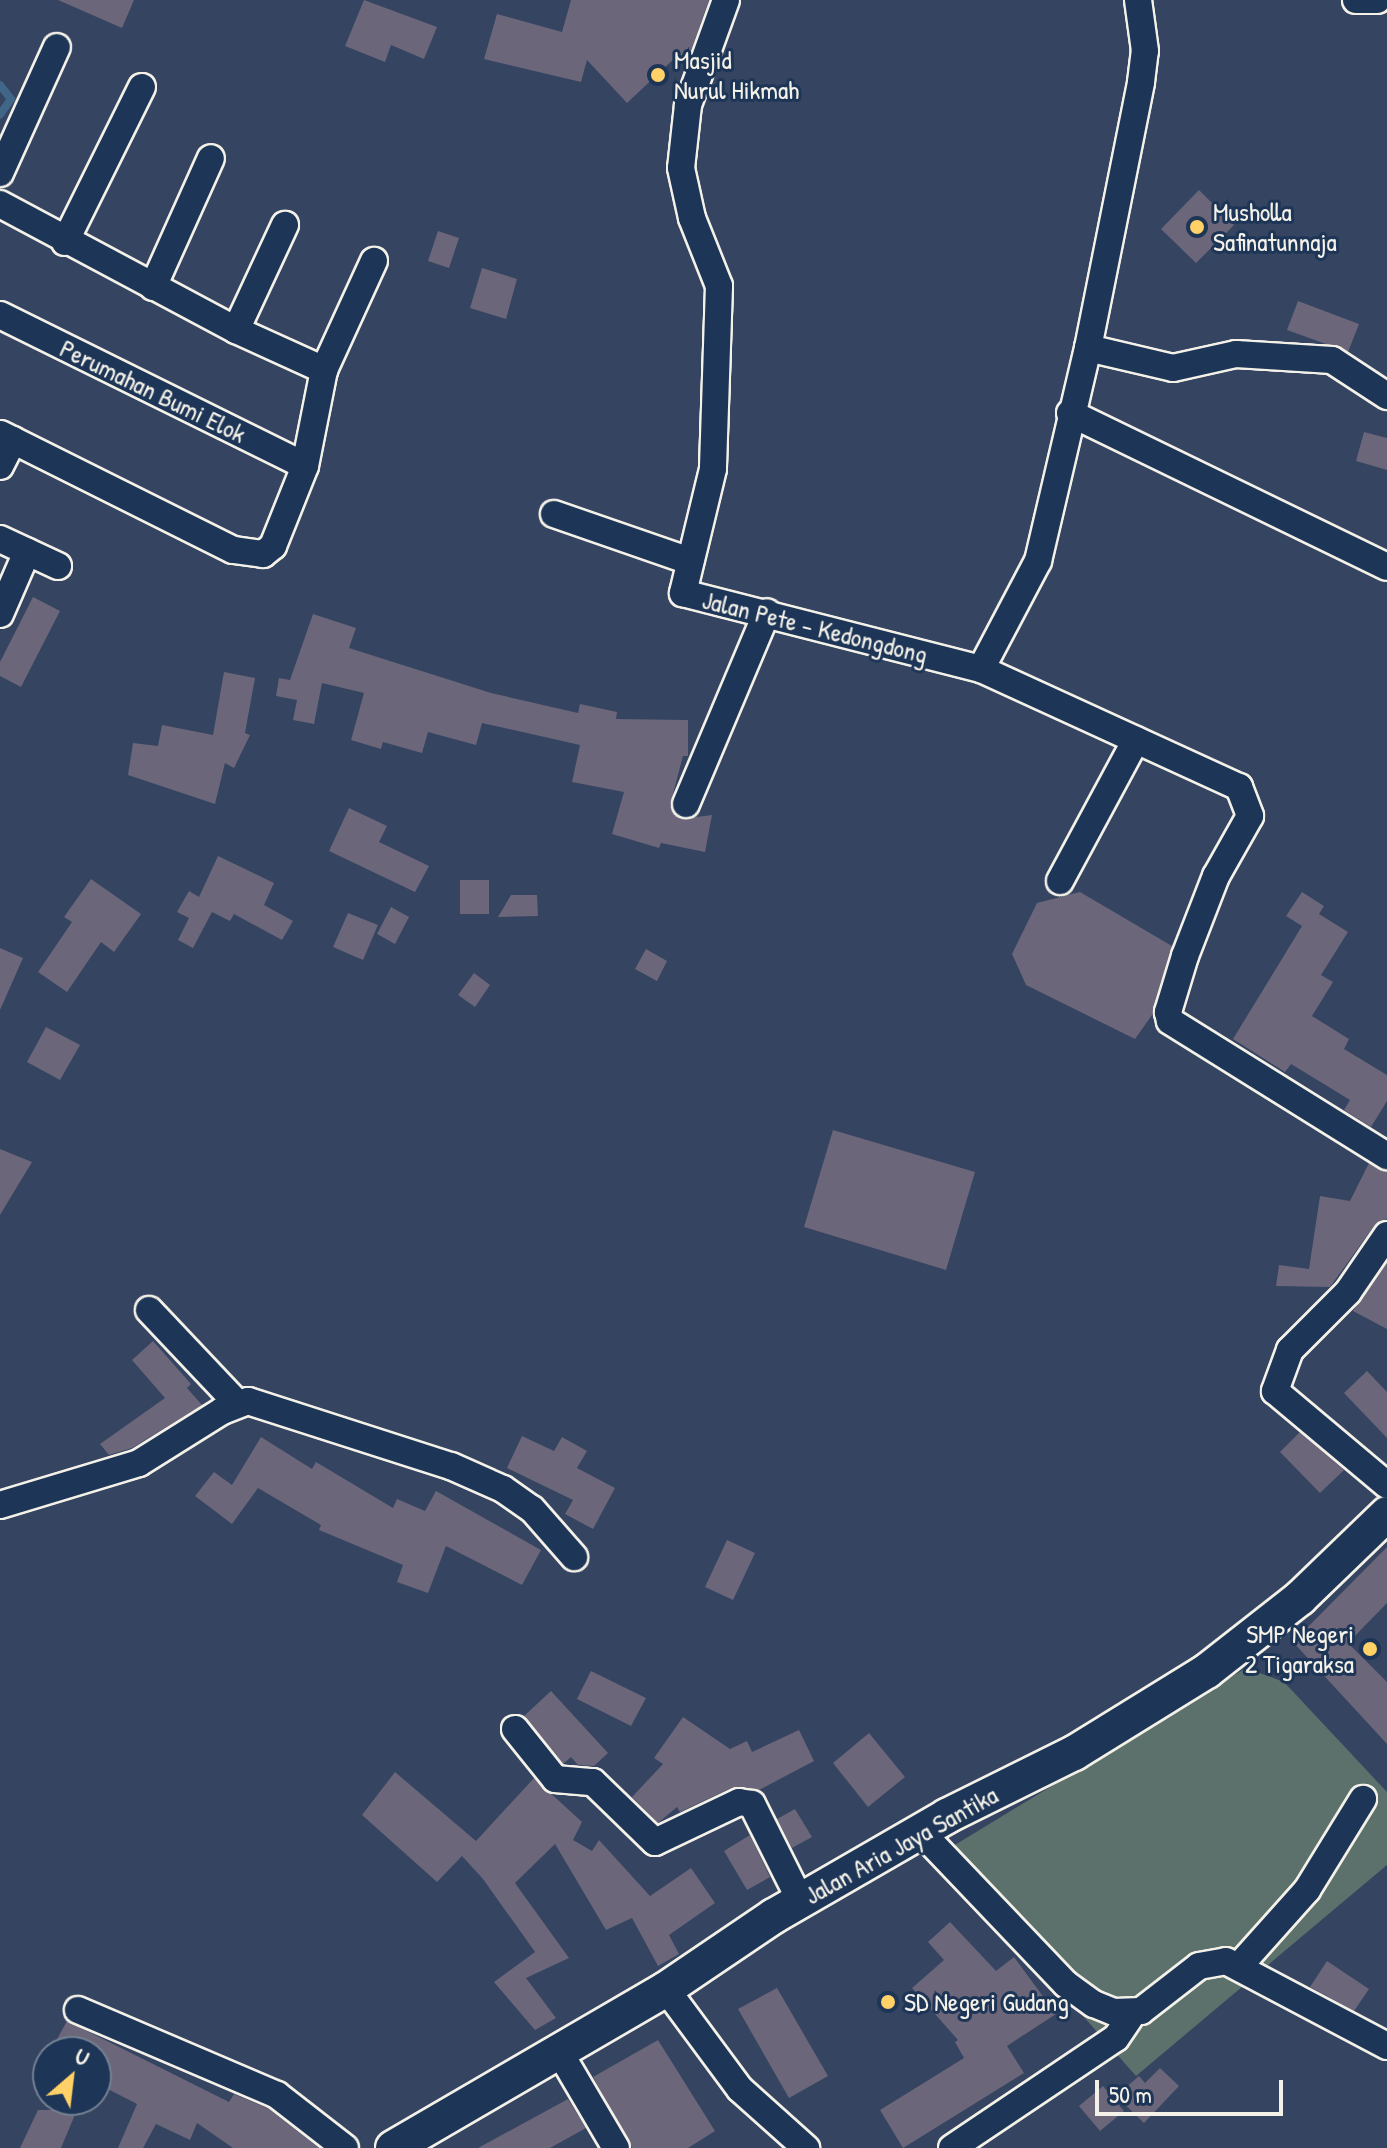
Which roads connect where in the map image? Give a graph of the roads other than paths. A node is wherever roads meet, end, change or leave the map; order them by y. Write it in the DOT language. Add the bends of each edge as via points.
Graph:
graph roads {
  1 [pos="726,0"];
  2 [pos="1138,0"];
  3 [pos="1356,0"];
  4 [pos="1377,0"];
  5 [pos="57,47"];
  6 [pos="142,87"];
  7 [pos="211,158"];
  8 [pos="0,173"];
  9 [pos="0,204"];
  10 [pos="285,225"];
  11 [pos="65,242"];
  12 [pos="374,261"];
  13 [pos="153,287"];
  14 [pos="0,315"];
  15 [pos="236,330"];
  16 [pos="1088,348"];
  17 [pos="324,370"];
  18 [pos="1387,396"];
  19 [pos="1070,413"];
  20 [pos="6,437"];
  21 [pos="0,466"];
  22 [pos="305,466"];
  23 [pos="554,514"];
  24 [pos="0,539"];
  25 [pos="27,552"];
  26 [pos="690,561"];
  27 [pos="58,566"];
  28 [pos="1387,567"];
  29 [pos="767,612"];
  30 [pos="0,614"];
  31 [pos="981,669"];
  32 [pos="1136,740"];
  33 [pos="686,804"];
  34 [pos="1060,881"];
  35 [pos="1385,1150"];
  36 [pos="1387,1235"];
  37 [pos="149,1310"];
  38 [pos="237,1403"];
  39 [pos="1387,1485"];
  40 [pos="0,1505"];
  41 [pos="1387,1514"];
  42 [pos="574,1557"];
  43 [pos="515,1729"];
  44 [pos="1363,1799"];
  45 [pos="921,1832"];
  46 [pos="801,1902"];
  47 [pos="1240,1965"];
  48 [pos="666,1989"];
  49 [pos="78,2010"];
  50 [pos="1132,2014"];
  51 [pos="1387,2046"];
  52 [pos="560,2053"];
  53 [pos="345,2148"];
  54 [pos="393,2148"];
  55 [pos="616,2148"];
  56 [pos="806,2148"];
  57 [pos="952,2148"];
  1 -- 26 [label="street, Jalan Pete - Kedongdong" via="688,105 681,168 692,218 719,286 713,469"];
  2 -- 16 [label="street" via="1145,51 1141,82"];
  3 -- 4 [label="street"];
  5 -- 8 [label="street"];
  6 -- 11 [label="street"];
  7 -- 13 [label="street"];
  9 -- 11 [label="street"];
  10 -- 15 [label="street"];
  11 -- 13 [label="street"];
  12 -- 17 [label="street"];
  13 -- 15 [label="street"];
  14 -- 22 [label="street, Perumahan Bumi Elok"];
  15 -- 17 [label="street"];
  16 -- 18 [label="street" via="1173,368 1236,354 1332,360"];
  16 -- 19 [label="street"];
  17 -- 22 [label="street"];
  19 -- 28 [label="street" via="1172,458"];
  19 -- 31 [label="street" via="1038,561"];
  20 -- 21 [label="street"];
  20 -- 22 [label="street" via="252,556 273,546"];
  23 -- 26 [label="street"];
  24 -- 25 [label="street"];
  25 -- 27 [label="street"];
  25 -- 30 [label="street"];
  26 -- 29 [label="street, Jalan Pete - Kedongdong" via="683,593"];
  29 -- 31 [label="street, Jalan Pete - Kedongdong"];
  29 -- 33 [label="street"];
  31 -- 32 [label="street, Jalan Pete - Kedongdong"];
  32 -- 34 [label="street"];
  32 -- 35 [label="street, Jalan Pete - Kedongdong" via="1239,787 1251,808 1216,876 1185,956 1170,1021"];
  36 -- 39 [label="street" via="1348,1292 1290,1350 1275,1391"];
  37 -- 38 [label="street"];
  38 -- 40 [label="street" via="139,1463"];
  38 -- 42 [label="street" via="257,1403 451,1466 503,1489 551,1527"];
  41 -- 45 [label="street, Jalan Aria Jaya Santika" via="1300,1598 1207,1671 1074,1753"];
  43 -- 46 [label="street" via="555,1779 593,1782 655,1842 739,1802 752,1804"];
  44 -- 47 [label="street" via="1307,1890"];
  45 -- 46 [label="street, Jalan Aria Jaya Santika"];
  45 -- 50 [label="street" via="1066,1984 1094,2004"];
  46 -- 48 [label="street, Jalan Aria Jaya Santika"];
  47 -- 50 [label="street" via="1226,1961 1199,1966 1154,2004"];
  47 -- 51 [label="street" via="1318,2014"];
  48 -- 52 [label="street, Jalan Aria Jaya Santika"];
  48 -- 56 [label="street" via="740,2089"];
  49 -- 53 [label="street" via="277,2095"];
  50 -- 57 [label="street" via="1116,2038"];
  52 -- 54 [label="street, Jalan Aria Jaya Santika"];
  52 -- 55 [label="street"];
}
